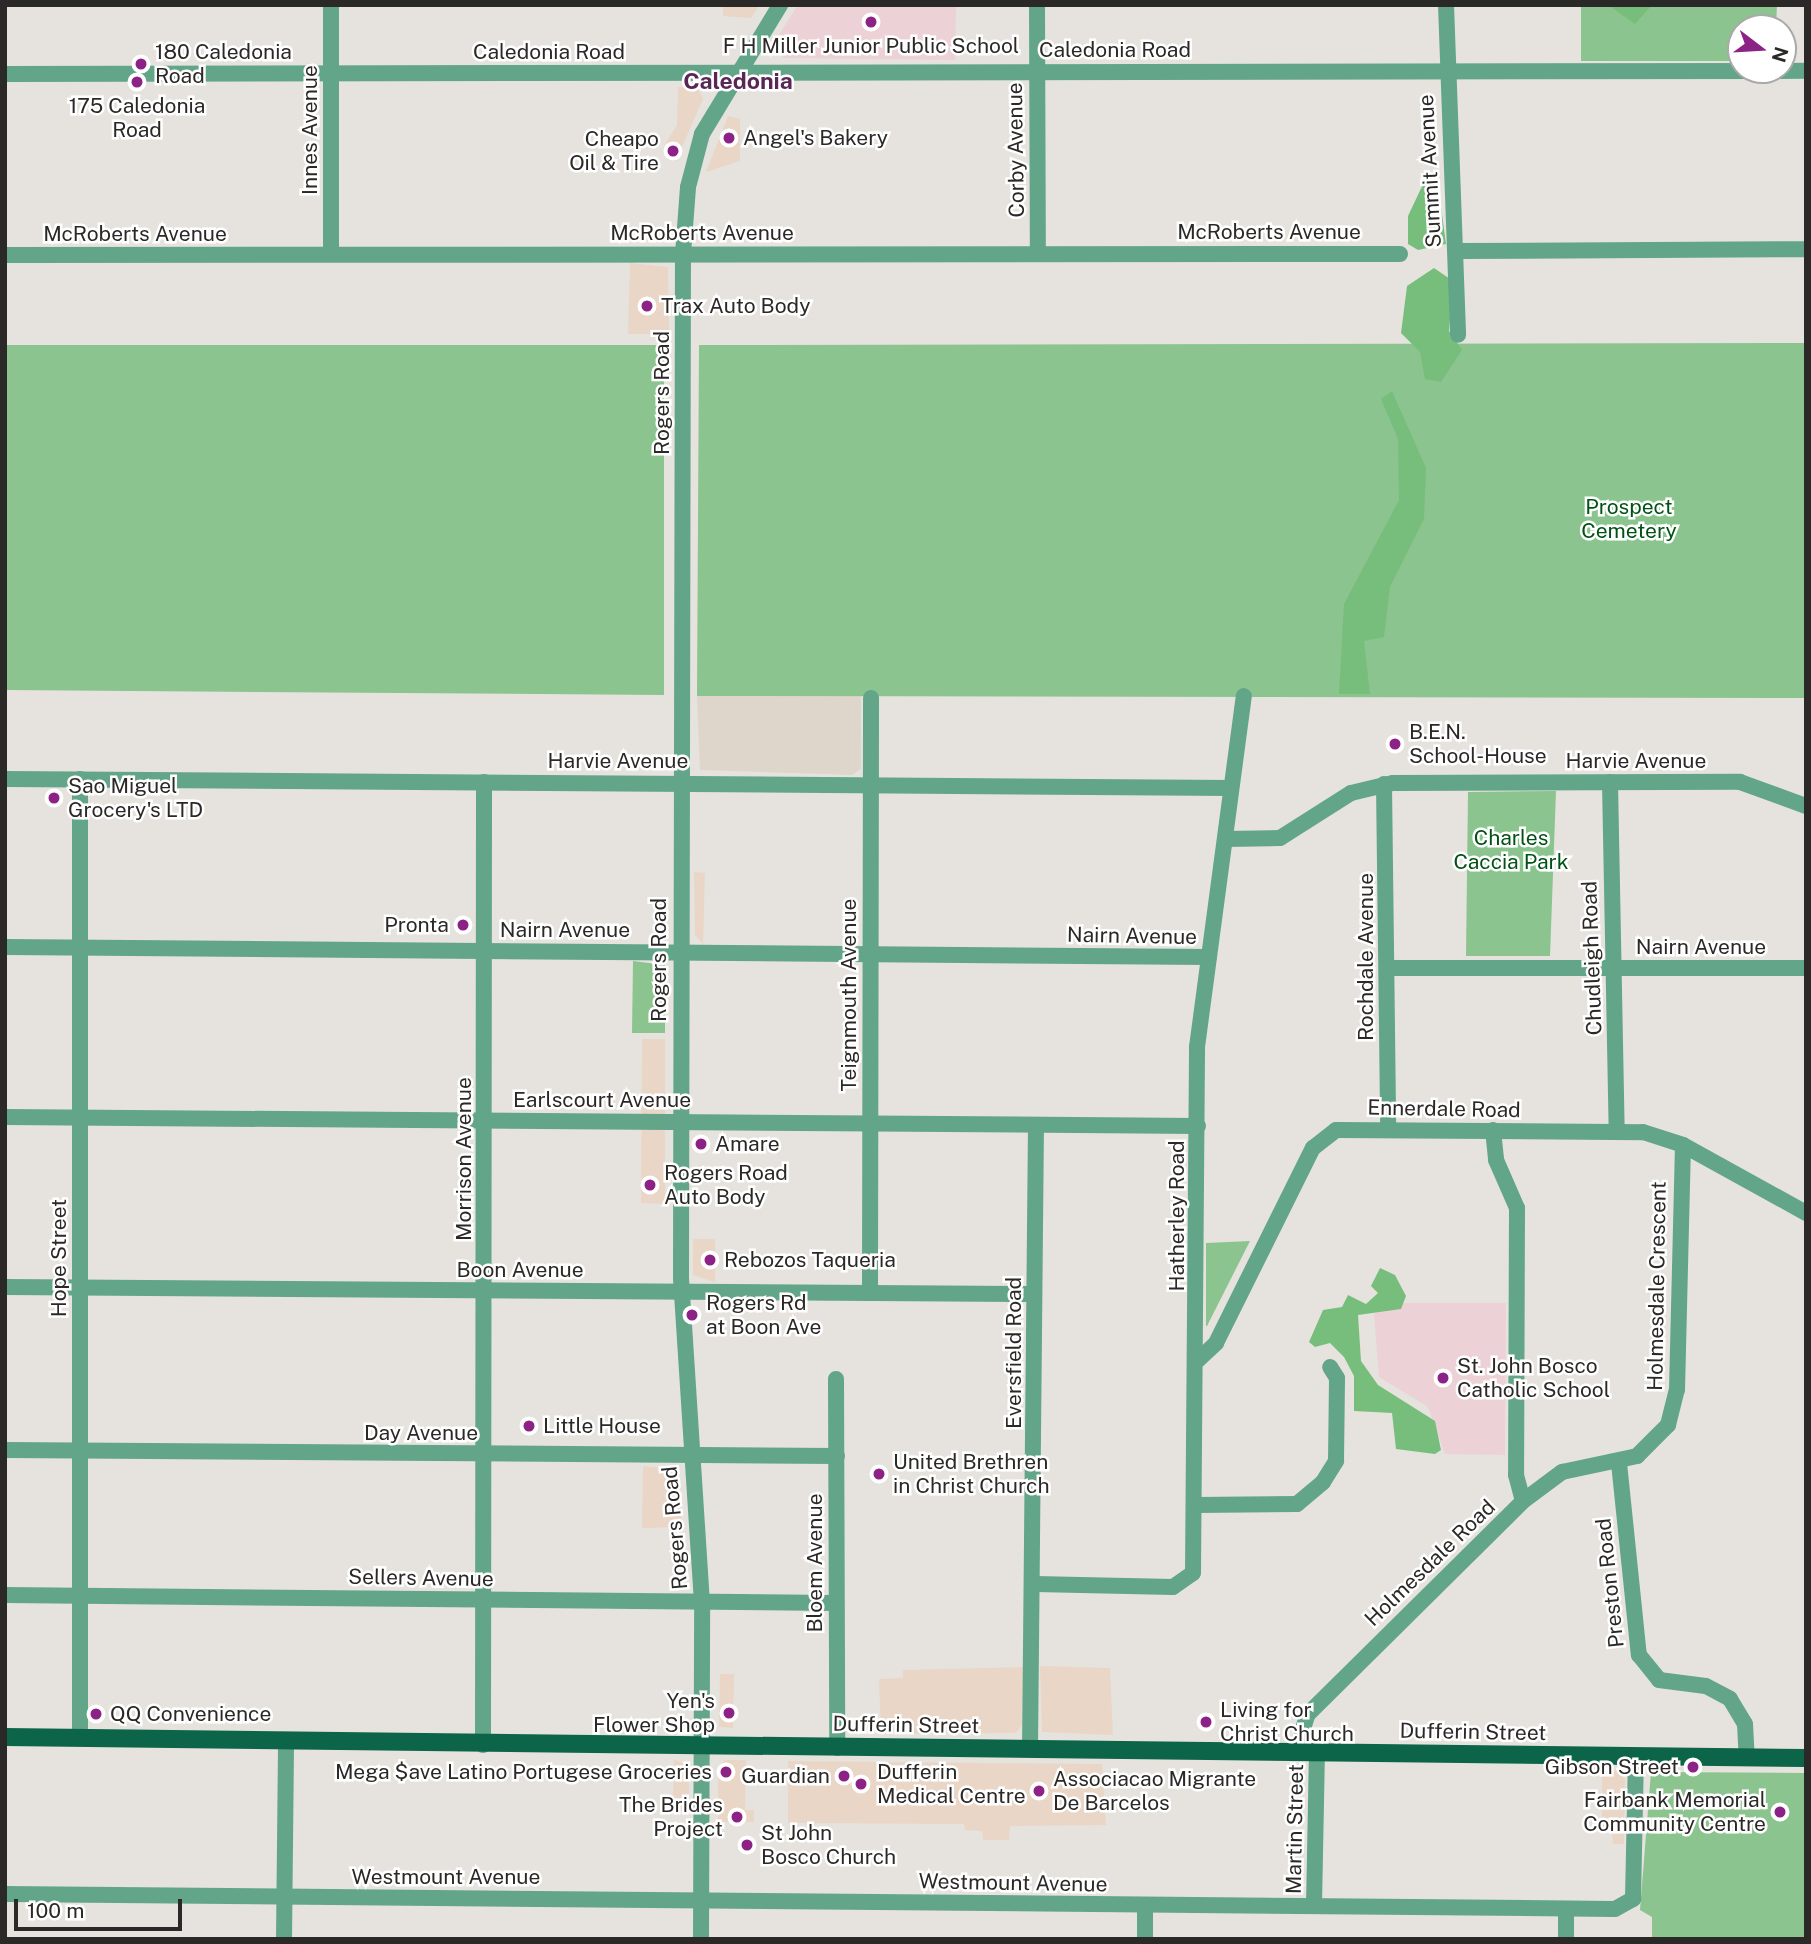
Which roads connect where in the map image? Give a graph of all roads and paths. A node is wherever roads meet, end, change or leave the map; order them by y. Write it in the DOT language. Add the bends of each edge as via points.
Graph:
graph roads {
  1 [pos="331,5"];
  2 [pos="780,5"];
  3 [pos="1037,5"];
  4 [pos="1446,5"];
  5 [pos="737,71"];
  6 [pos="1036,71"];
  7 [pos="1806,71"];
  8 [pos="1446,72"];
  9 [pos="5,74"];
  10 [pos="331,74"];
  11 [pos="1806,249"];
  12 [pos="1456,251"];
  13 [pos="1038,253"];
  14 [pos="331,254"];
  15 [pos="683,254"];
  16 [pos="1399,254"];
  17 [pos="5,255"];
  18 [pos="1458,335"];
  19 [pos="1244,696"];
  20 [pos="871,698"];
  21 [pos="5,779"];
  22 [pos="80,779"];
  23 [pos="484,782"];
  24 [pos="1610,782"];
  25 [pos="681,783"];
  26 [pos="1384,784"];
  27 [pos="871,785"];
  28 [pos="1231,788"];
  29 [pos="1806,806"];
  30 [pos="1226,839"];
  31 [pos="5,947"];
  32 [pos="79,948"];
  33 [pos="679,950"];
  34 [pos="485,951"];
  35 [pos="870,953"];
  36 [pos="1209,957"];
  37 [pos="1387,968"];
  38 [pos="1613,968"];
  39 [pos="1806,968"];
  40 [pos="79,1116"];
  41 [pos="5,1117"];
  42 [pos="485,1120"];
  43 [pos="679,1122"];
  44 [pos="870,1124"];
  45 [pos="1035,1126"];
  46 [pos="1198,1126"];
  47 [pos="1388,1129"];
  48 [pos="1493,1130"];
  49 [pos="1617,1132"];
  50 [pos="1683,1145"];
  51 [pos="1806,1213"];
  52 [pos="5,1287"];
  53 [pos="80,1287"];
  54 [pos="484,1290"];
  55 [pos="681,1292"];
  56 [pos="870,1292"];
  57 [pos="1034,1294"];
  58 [pos="1197,1361"];
  59 [pos="1329,1367"];
  60 [pos="836,1379"];
  61 [pos="5,1450"];
  62 [pos="81,1451"];
  63 [pos="484,1455"];
  64 [pos="690,1456"];
  65 [pos="836,1457"];
  66 [pos="1619,1462"];
  67 [pos="1523,1501"];
  68 [pos="1196,1504"];
  69 [pos="1035,1584"];
  70 [pos="5,1595"];
  71 [pos="80,1595"];
  72 [pos="484,1600"];
  73 [pos="702,1603"];
  74 [pos="836,1603"];
  75 [pos="5,1737"];
  76 [pos="80,1737"];
  77 [pos="286,1743"];
  78 [pos="483,1745"];
  79 [pos="704,1745"];
  80 [pos="837,1748"];
  81 [pos="1030,1749"];
  82 [pos="1296,1752"];
  83 [pos="1317,1753"];
  84 [pos="1636,1756"];
  85 [pos="1747,1758"];
  86 [pos="1806,1758"];
  87 [pos="5,1894"];
  88 [pos="285,1896"];
  89 [pos="702,1900"];
  90 [pos="1145,1906"];
  91 [pos="1314,1906"];
  92 [pos="1566,1910"];
  93 [pos="284,1939"];
  94 [pos="701,1939"];
  95 [pos="1145,1939"];
  96 [pos="1566,1939"];
  1 -- 10 [label="street, Innes Avenue"];
  2 -- 5 [label="street, Rogers Road"];
  3 -- 6 [label="street, Corby Avenue"];
  4 -- 8 [label="street, Summit Avenue"];
  5 -- 6 [label="street, Caledonia Road"];
  5 -- 10 [label="street, Caledonia Road"];
  5 -- 15 [label="street, Rogers Road" via="694,159"];
  6 -- 8 [label="street, Caledonia Road"];
  6 -- 13 [label="street, Corby Avenue"];
  7 -- 8 [label="street, Caledonia Road"];
  8 -- 12 [label="street, Summit Avenue"];
  9 -- 10 [label="street, Caledonia Road"];
  10 -- 14 [label="street, Innes Avenue"];
  11 -- 12 [label="street"];
  12 -- 18 [label="street, Summit Avenue"];
  13 -- 15 [label="street, McRoberts Avenue"];
  13 -- 16 [label="street, McRoberts Avenue"];
  14 -- 15 [label="street, McRoberts Avenue"];
  14 -- 17 [label="street, McRoberts Avenue"];
  15 -- 25 [label="street, Rogers Road"];
  19 -- 28 [label="street, Hatherley Road"];
  20 -- 27 [label="street, Teignmouth Avenue"];
  21 -- 22 [label="street, Harvie Avenue"];
  22 -- 23 [label="street, Harvie Avenue"];
  22 -- 32 [label="street, Hope Street"];
  23 -- 25 [label="street, Harvie Avenue"];
  23 -- 34 [label="street, Morrison Avenue"];
  24 -- 26 [label="street, Harvie Avenue"];
  24 -- 29 [label="street, Harvie Avenue" via="1740,782"];
  24 -- 38 [label="street, Chudleigh Road"];
  25 -- 27 [label="street, Harvie Avenue"];
  25 -- 33 [label="street, Rogers Road"];
  26 -- 30 [label="street, Harvie Avenue" via="1351,793 1280,838"];
  26 -- 37 [label="street, Rochdale Avenue"];
  27 -- 28 [label="street, Harvie Avenue"];
  27 -- 35 [label="street, Teignmouth Avenue"];
  28 -- 30 [label="street, Hatherley Road"];
  30 -- 36 [label="street, Hatherley Road"];
  31 -- 32 [label="street, Nairn Avenue"];
  32 -- 34 [label="street, Nairn Avenue"];
  32 -- 40 [label="street, Hope Street"];
  33 -- 34 [label="street, Nairn Avenue"];
  33 -- 35 [label="street, Nairn Avenue"];
  33 -- 43 [label="street, Rogers Road"];
  34 -- 42 [label="street, Morrison Avenue"];
  35 -- 36 [label="street, Nairn Avenue"];
  35 -- 44 [label="street, Teignmouth Avenue"];
  36 -- 46 [label="street, Hatherley Road" via="1197,1047"];
  37 -- 38 [label="street, Nairn Avenue"];
  37 -- 47 [label="street, Rochdale Avenue"];
  38 -- 39 [label="street, Nairn Avenue"];
  38 -- 49 [label="street, Chudleigh Road"];
  40 -- 41 [label="street, Earlscourt Avenue"];
  40 -- 42 [label="street, Earlscourt Avenue"];
  40 -- 53 [label="street, Hope Street"];
  42 -- 43 [label="street, Earlscourt Avenue"];
  42 -- 54 [label="street, Morrison Avenue"];
  43 -- 44 [label="street, Earlscourt Avenue"];
  43 -- 55 [label="street, Rogers Road"];
  44 -- 45 [label="street, Earlscourt Avenue"];
  44 -- 56 [label="street, Teignmouth Avenue"];
  45 -- 46 [label="street, Earlscourt Avenue"];
  45 -- 57 [label="street, Eversfield Road"];
  46 -- 58 [label="street, Hatherley Road"];
  47 -- 48 [label="street, Ennerdale Road"];
  47 -- 58 [label="street, Ennerdale Road" via="1346,1129 1321,1139 1216,1343"];
  48 -- 49 [label="street, Ennerdale Road"];
  48 -- 67 [label="street, Holmesdale Road" via="1496,1160 1518,1216 1516,1475"];
  49 -- 50 [label="street, Ennerdale Road" via="1655,1134"];
  50 -- 51 [label="street, Ennerdale Road"];
  50 -- 66 [label="street, Holmesdale Crescent" via="1676,1402 1654,1443"];
  52 -- 53 [label="street, Boon Avenue"];
  53 -- 54 [label="street, Boon Avenue"];
  53 -- 62 [label="street, Hope Street"];
  54 -- 55 [label="street, Boon Avenue"];
  54 -- 63 [label="street, Morrison Avenue"];
  55 -- 56 [label="street, Boon Avenue"];
  55 -- 64 [label="street, Rogers Road"];
  56 -- 57 [label="street, Boon Avenue"];
  57 -- 69 [label="street, Eversfield Road"];
  58 -- 68 [label="street, Hatherley Road"];
  59 -- 68 [label="street" via="1337,1378 1336,1461 1323,1482 1297,1504"];
  60 -- 65 [label="street, Bloem Avenue"];
  61 -- 62 [label="street, Day Avenue"];
  62 -- 63 [label="street, Day Avenue"];
  62 -- 71 [label="street, Hope Street"];
  63 -- 64 [label="street, Day Avenue"];
  63 -- 72 [label="street, Morrison Avenue"];
  64 -- 65 [label="street, Day Avenue"];
  64 -- 73 [label="street, Rogers Road"];
  65 -- 74 [label="street, Bloem Avenue"];
  66 -- 67 [label="street, Holmesdale Crescent" via="1562,1472"];
  66 -- 85 [label="street, Preston Road" via="1639,1655 1659,1680 1706,1686 1730,1699 1745,1724"];
  67 -- 82 [label="street, Holmesdale Road" via="1307,1716"];
  68 -- 69 [label="street, Hatherley Road" via="1194,1573 1185,1585"];
  69 -- 81 [label="street, Eversfield Road"];
  70 -- 71 [label="street, Sellers Avenue"];
  71 -- 72 [label="street, Sellers Avenue"];
  71 -- 76 [label="street, Hope Street"];
  72 -- 73 [label="street, Sellers Avenue"];
  72 -- 78 [label="street, Morrison Avenue"];
  73 -- 74 [label="street, Sellers Avenue"];
  73 -- 79 [label="street, Rogers Road"];
  74 -- 80 [label="street, Bloem Avenue"];
  75 -- 76 [label="main road, Dufferin Street"];
  76 -- 77 [label="main road, Dufferin Street"];
  77 -- 78 [label="main road, Dufferin Street"];
  77 -- 88 [label="street"];
  78 -- 79 [label="main road, Dufferin Street"];
  79 -- 80 [label="main road, Dufferin Street"];
  79 -- 89 [label="street, Rogers Road"];
  80 -- 81 [label="main road, Dufferin Street"];
  81 -- 82 [label="main road, Dufferin Street"];
  82 -- 83 [label="main road, Dufferin Street"];
  83 -- 84 [label="main road, Dufferin Street"];
  83 -- 91 [label="street, Martin Street"];
  84 -- 85 [label="main road, Dufferin Street"];
  84 -- 92 [label="street, Westmount Avenue" via="1634,1894 1622,1908"];
  85 -- 86 [label="main road, Dufferin Street"];
  87 -- 88 [label="street, Westmount Avenue"];
  88 -- 89 [label="street, Westmount Avenue"];
  88 -- 93 [label="street"];
  89 -- 90 [label="street, Westmount Avenue"];
  89 -- 94 [label="street, Rogers Road"];
  90 -- 91 [label="street, Westmount Avenue"];
  90 -- 95 [label="street"];
  91 -- 92 [label="street, Westmount Avenue"];
  92 -- 96 [label="street"];
}
